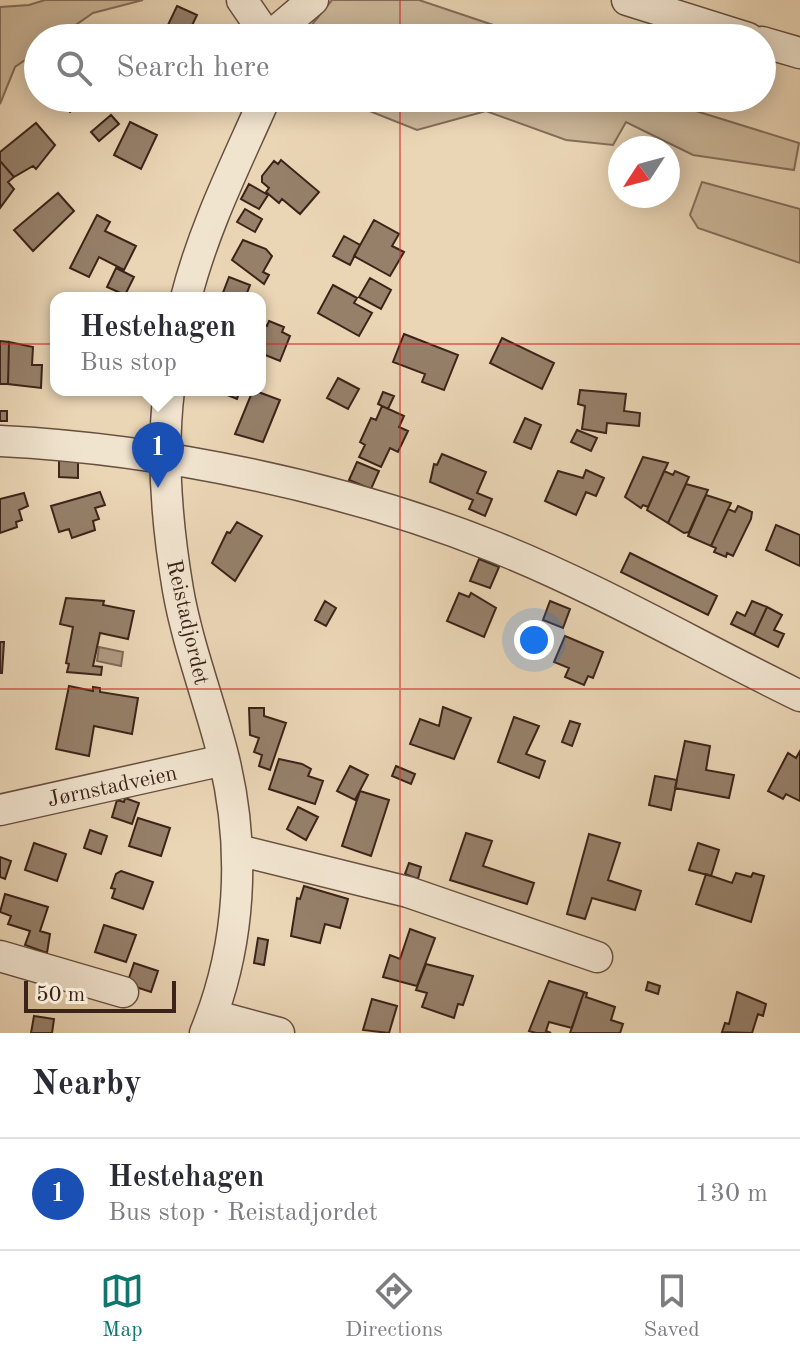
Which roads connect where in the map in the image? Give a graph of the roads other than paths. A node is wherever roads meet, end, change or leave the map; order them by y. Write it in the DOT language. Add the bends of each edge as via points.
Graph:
graph roads {
  1 [pos="242,0"];
  2 [pos="313,0"];
  3 [pos="627,0"];
  4 [pos="258,24"];
  5 [pos="285,24"];
  6 [pos="703,24"];
  7 [pos="776,46"];
  8 [pos="800,53"];
  9 [pos="258,112"];
  10 [pos="188,292"];
  11 [pos="169,396"];
  12 [pos="0,441"];
  13 [pos="167,459"];
  14 [pos="800,696"];
  15 [pos="224,760"];
  16 [pos="0,810"];
  17 [pos="238,850"];
  18 [pos="0,956"];
  19 [pos="597,957"];
  20 [pos="123,992"];
  21 [pos="208,1024"];
  22 [pos="279,1033"];
  1 -- 4 [label="street"];
  2 -- 5 [label="street"];
  3 -- 6 [label="street"];
  7 -- 8 [label="street"];
  9 -- 10 [label="street" via="224,185"];
  11 -- 13 [label="street, Reistadjordet"];
  12 -- 13 [label="street"];
  13 -- 14 [label="street" via="420,519 550,571"];
  13 -- 15 [label="street, Reistadjordet" via="178,590"];
  15 -- 16 [label="street, Jørnstadveien"];
  15 -- 17 [label="street, Reistadjordet"];
  17 -- 19 [label="street" via="408,892"];
  17 -- 21 [label="street, Reistadjordet" via="231,943"];
  18 -- 20 [label="street"];
  21 -- 22 [label="street"];
}
